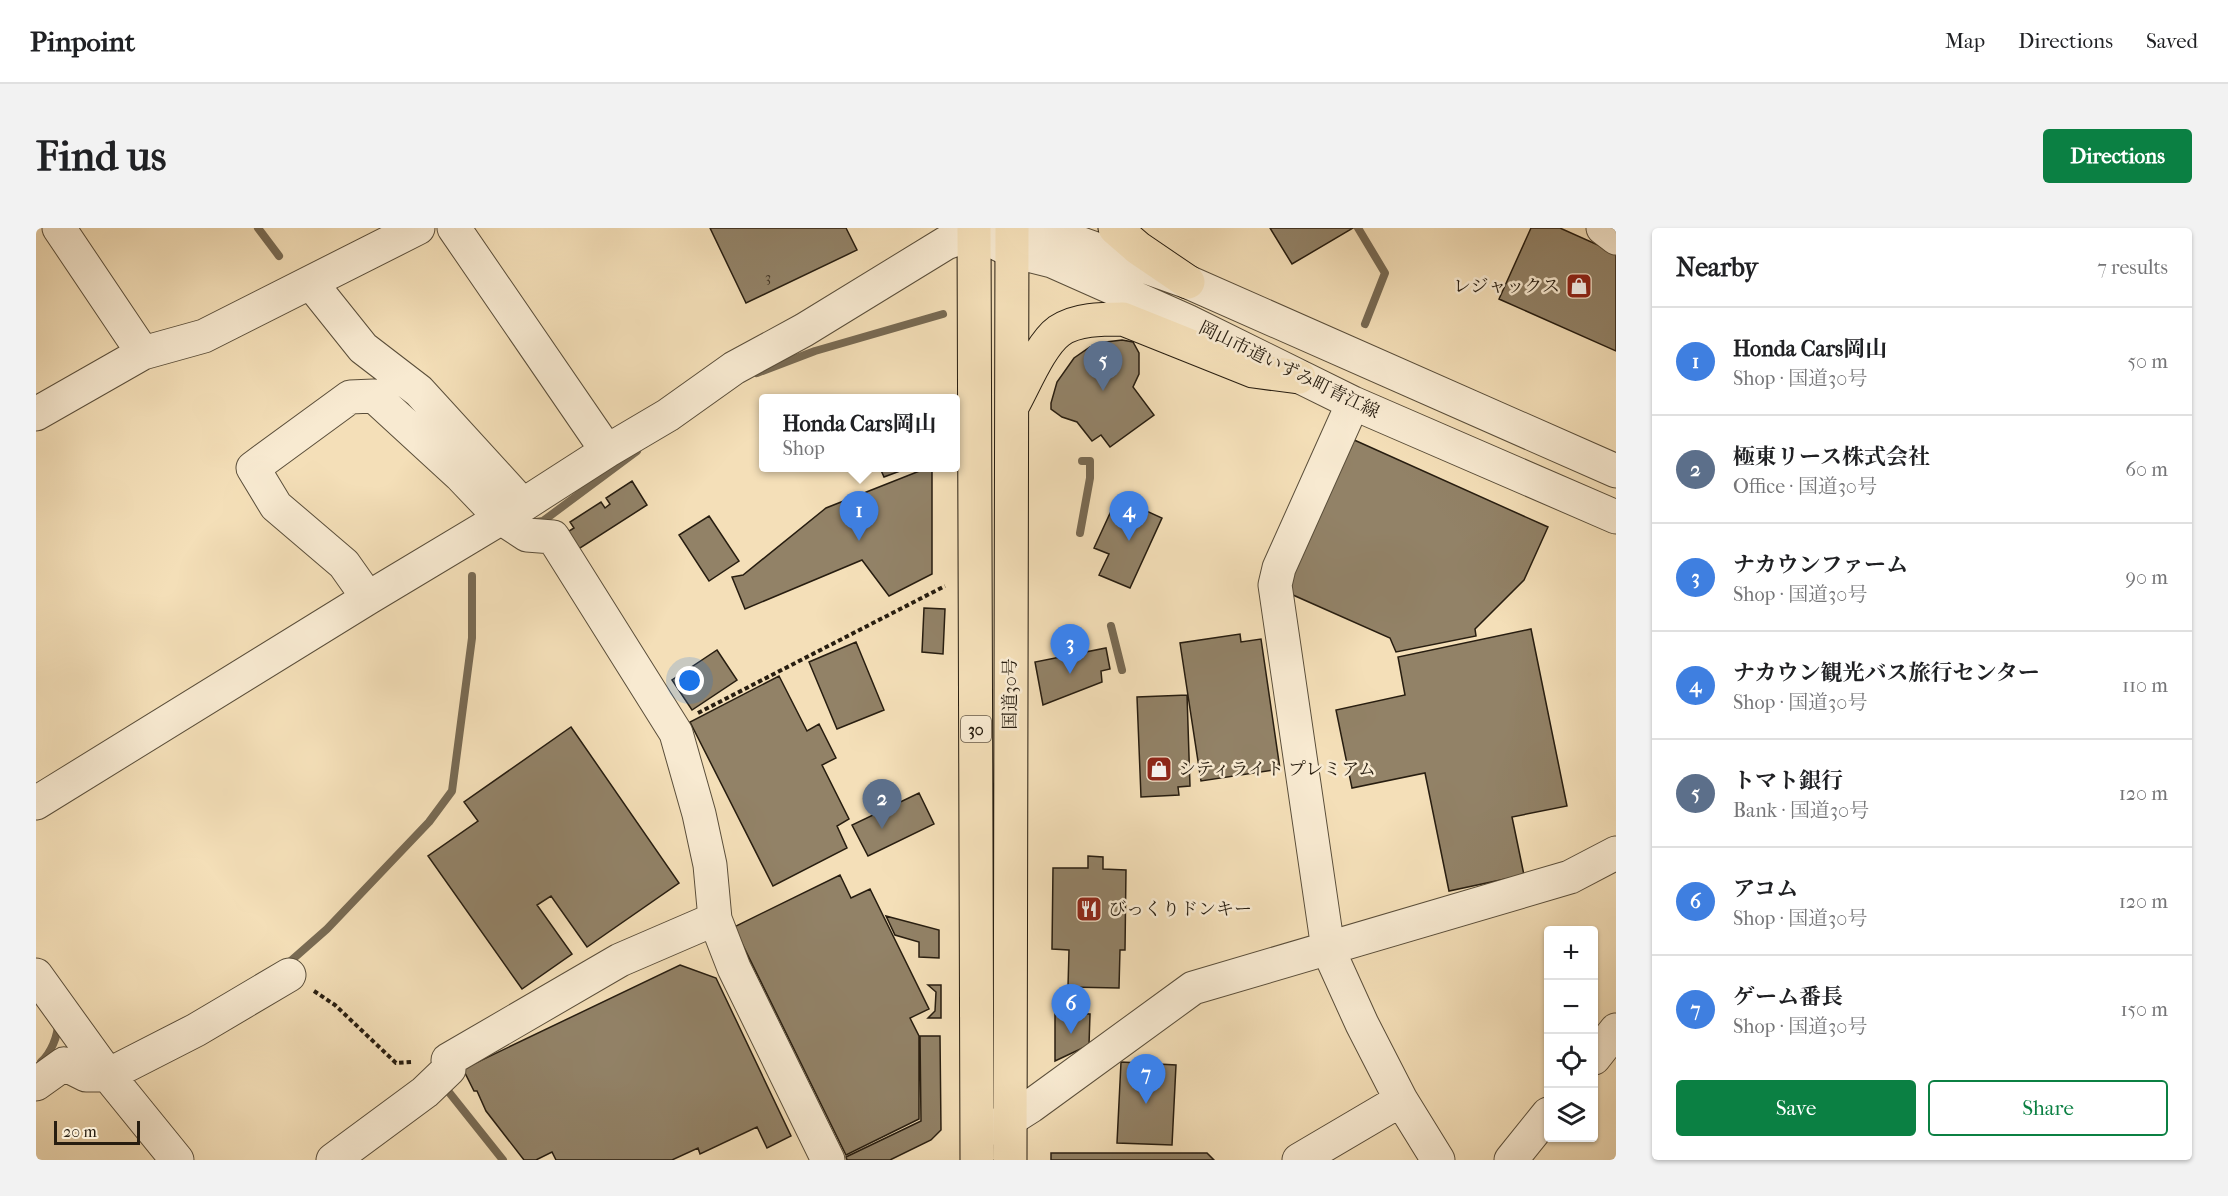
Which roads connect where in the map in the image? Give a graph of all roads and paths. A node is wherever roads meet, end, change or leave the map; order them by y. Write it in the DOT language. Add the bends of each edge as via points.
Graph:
graph roads {
  1 [pos="59,228"];
  2 [pos="418,228"];
  3 [pos="454,228"];
  4 [pos="1037,228"];
  5 [pos="1115,228"];
  6 [pos="1603,228"];
  7 [pos="978,229"];
  8 [pos="1616,238"];
  9 [pos="1012,240"];
  10 [pos="1188,282"];
  11 [pos="311,283"];
  12 [pos="143,353"];
  13 [pos="1299,376"];
  14 [pos="1353,403"];
  15 [pos="1011,410"];
  16 [pos="36,414"];
  17 [pos="607,451"];
  18 [pos="1616,471"];
  19 [pos="512,512"];
  20 [pos="1616,517"];
  21 [pos="953,581"];
  22 [pos="368,598"];
  23 [pos="672,726"];
  24 [pos="36,803"];
  25 [pos="1616,853"];
  26 [pos="715,919"];
  27 [pos="1328,949"];
  28 [pos="36,975"];
  29 [pos="289,975"];
  30 [pos="1616,1030"];
  31 [pos="1598,1052"];
  32 [pos="448,1060"];
  33 [pos="104,1068"];
  34 [pos="36,1084"];
  35 [pos="1401,1100"];
  36 [pos="1544,1119"];
  37 [pos="1009,1120"];
  38 [pos="977,1147"];
  39 [pos="177,1160"];
  40 [pos="333,1160"];
  41 [pos="828,1160"];
  42 [pos="1010,1160"];
  43 [pos="1299,1160"];
  44 [pos="1438,1160"];
  45 [pos="1511,1160"];
  1 -- 12 [label="street"];
  2 -- 11 [label="street"];
  3 -- 17 [label="street"];
  4 -- 10 [label="street, 岡山市道いずみ町青江線"];
  5 -- 10 [label="highway" via="1138,249"];
  6 -- 8 [label="street"];
  7 -- 9 [label="street, 岡山市道いずみ町青江線"];
  7 -- 17 [label="street" via="946,243 734,368 668,415"];
  7 -- 38 [label="highway, 国道30号 / 30"];
  9 -- 13 [label="street, 岡山市道いずみ町青江線"];
  9 -- 15 [label="highway, 国道30号 / 30"];
  10 -- 18 [label="street, 岡山市道いずみ町青江線"];
  11 -- 12 [label="street" via="204,336"];
  11 -- 19 [label="street" via="363,348 419,391"];
  12 -- 16 [label="street"];
  13 -- 14 [label="street, 岡山市道いずみ町青江線"];
  13 -- 15 [label="highway" via="1253,371 1123,319 1100,319 1073,324 1058,332 1040,354"];
  14 -- 20 [label="street, 岡山市道いずみ町青江線"];
  14 -- 27 [label="street" via="1279,568 1275,585"];
  15 -- 37 [label="highway, 国道30号 / 30"];
  17 -- 19 [label="street"];
  19 -- 22 [label="street"];
  19 -- 22 [label="street" via="460,475 374,396 350,397 253,468 276,506 344,564"];
  19 -- 23 [label="street" via="527,535 553,537"];
  21 -- 23 [label="path"];
  22 -- 24 [label="street"];
  23 -- 26 [label="street" via="699,814 710,865"];
  25 -- 27 [label="street" via="1570,877"];
  26 -- 32 [label="street" via="620,960"];
  26 -- 41 [label="street" via="734,968"];
  27 -- 35 [label="street"];
  27 -- 37 [label="street" via="1193,988"];
  28 -- 33 [label="street"];
  29 -- 32 [label="path" via="335,1005 396,1064"];
  29 -- 33 [label="street" via="196,1030"];
  30 -- 31 [label="street"];
  32 -- 40 [label="street" via="448,1069 425,1092"];
  33 -- 34 [label="street" via="86,1075 64,1065"];
  33 -- 39 [label="street"];
  35 -- 43 [label="street"];
  35 -- 44 [label="street"];
  36 -- 45 [label="street"];
  37 -- 38 [label="street"];
  37 -- 42 [label="highway, 国道30号 / 30"];
}
